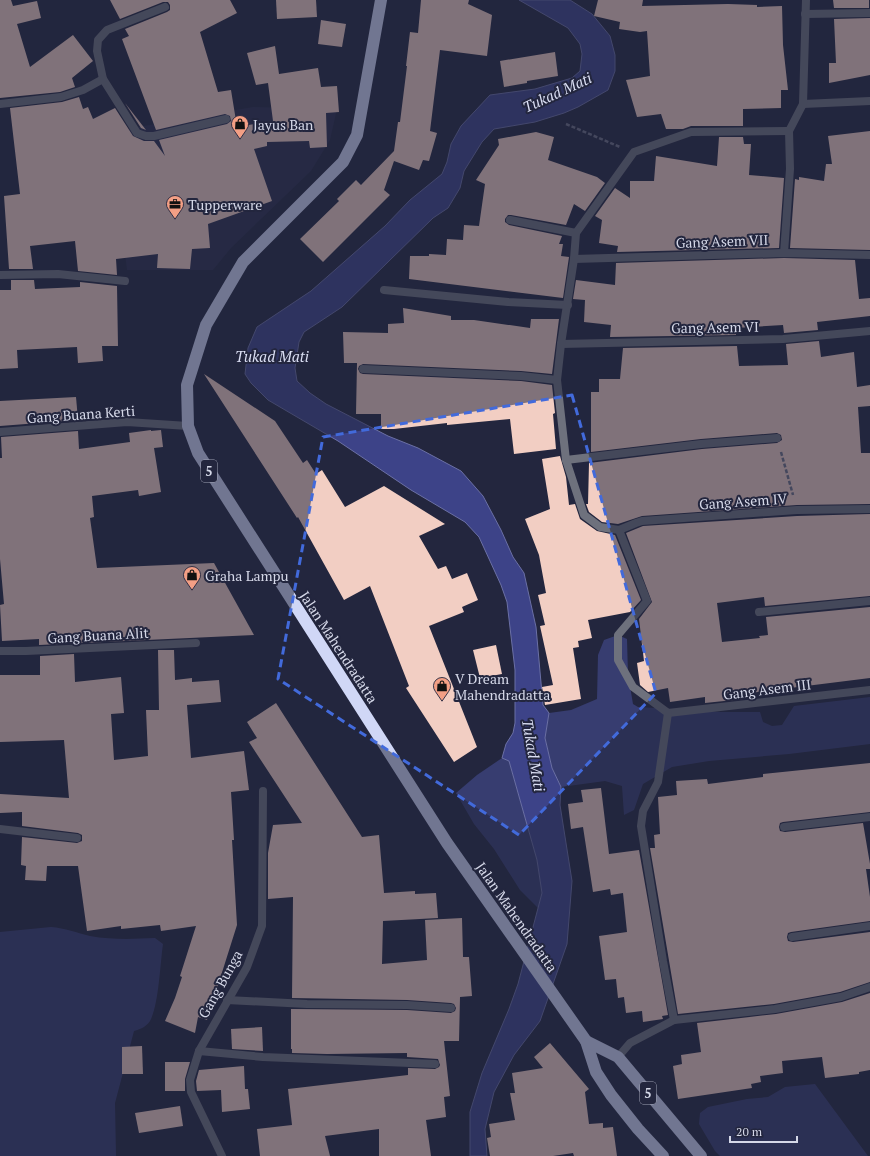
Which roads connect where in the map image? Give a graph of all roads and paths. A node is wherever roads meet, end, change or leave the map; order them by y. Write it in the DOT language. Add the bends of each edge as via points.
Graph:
graph roads {
  1 [pos="381,0"];
  2 [pos="806,0"];
  3 [pos="165,7"];
  4 [pos="870,13"];
  5 [pos="805,14"];
  6 [pos="103,79"];
  7 [pos="870,101"];
  8 [pos="0,104"];
  9 [pos="803,104"];
  10 [pos="226,119"];
  11 [pos="566,124"];
  12 [pos="789,131"];
  13 [pos="634,152"];
  14 [pos="510,220"];
  15 [pos="576,233"];
  16 [pos="784,253"];
  17 [pos="870,255"];
  18 [pos="574,259"];
  19 [pos="0,275"];
  20 [pos="126,281"];
  21 [pos="384,290"];
  22 [pos="568,305"];
  23 [pos="870,331"];
  24 [pos="561,344"];
  25 [pos="363,369"];
  26 [pos="557,380"];
  27 [pos="188,426"];
  28 [pos="0,432"];
  29 [pos="777,438"];
  30 [pos="566,460"];
  31 [pos="870,509"];
  32 [pos="797,510"];
  33 [pos="619,530"];
  34 [pos="870,601"];
  35 [pos="759,612"];
  36 [pos="196,643"];
  37 [pos="0,651"];
  38 [pos="870,690"];
  39 [pos="668,713"];
  40 [pos="263,791"];
  41 [pos="870,817"];
  42 [pos="784,827"];
  43 [pos="0,829"];
  44 [pos="77,838"];
  45 [pos="870,926"];
  46 [pos="792,937"];
  47 [pos="870,987"];
  48 [pos="227,1000"];
  49 [pos="450,1008"];
  50 [pos="674,1020"];
  51 [pos="586,1041"];
  52 [pos="199,1050"];
  53 [pos="618,1056"];
  54 [pos="435,1064"];
  55 [pos="222,1156"];
  56 [pos="663,1156"];
  57 [pos="701,1156"];
  1 -- 27 [label="highway, Jalan Mahendradatta / 5" via="357,135 343,162 243,262 206,325 187,385"];
  2 -- 5 [label="street"];
  3 -- 6 [label="street" via="107,30 98,40 97,51"];
  4 -- 5 [label="street"];
  5 -- 9 [label="street"];
  6 -- 8 [label="street" via="83,90 61,97"];
  6 -- 10 [label="street" via="137,133 146,136"];
  7 -- 9 [label="street"];
  9 -- 12 [label="street"];
  11 -- 13 [label="path"];
  12 -- 13 [label="street" via="692,132"];
  12 -- 16 [label="street" via="790,169"];
  13 -- 15 [label="street"];
  14 -- 15 [label="street"];
  15 -- 18 [label="street"];
  16 -- 17 [label="street, Gang Asem VII"];
  16 -- 18 [label="street, Gang Asem VII"];
  18 -- 22 [label="street"];
  19 -- 20 [label="street" via="58,274"];
  21 -- 22 [label="street"];
  22 -- 24 [label="street"];
  23 -- 24 [label="street, Gang Asem VI" via="783,339"];
  24 -- 26 [label="street"];
  25 -- 26 [label="street"];
  26 -- 30 [label="street"];
  27 -- 28 [label="street, Gang Buana Kerti" via="127,422"];
  27 -- 51 [label="highway, Jalan Mahendradatta / 5" via="198,453 446,844"];
  29 -- 30 [label="street"];
  29 -- 32 [label="path"];
  30 -- 33 [label="street" via="584,515 600,527"];
  31 -- 32 [label="street, Gang Asem IV"];
  32 -- 33 [label="street, Gang Asem IV" via="642,521"];
  33 -- 39 [label="street" via="647,601 618,635 618,660 633,687"];
  34 -- 35 [label="street"];
  36 -- 37 [label="street, Gang Buana Alit"];
  38 -- 39 [label="street, Gang Asem III"];
  39 -- 50 [label="street" via="658,782 643,811 641,826"];
  40 -- 48 [label="street, Gang Bunga" via="262,926 247,968"];
  41 -- 42 [label="street"];
  43 -- 44 [label="street"];
  45 -- 46 [label="street"];
  47 -- 50 [label="street" via="841,997 775,1009"];
  48 -- 49 [label="street"];
  48 -- 52 [label="street, Gang Bunga"];
  50 -- 53 [label="street" via="630,1043"];
  51 -- 53 [label="highway, Jalan Mahendradatta / 5"];
  51 -- 56 [label="highway, Jalan Mahendradatta / 5" via="596,1072 638,1129"];
  52 -- 54 [label="street" via="263,1057"];
  52 -- 55 [label="street, Gang Bunga" via="190,1080 191,1092"];
  53 -- 57 [label="highway, Jalan Mahendradatta / 5"];
}
